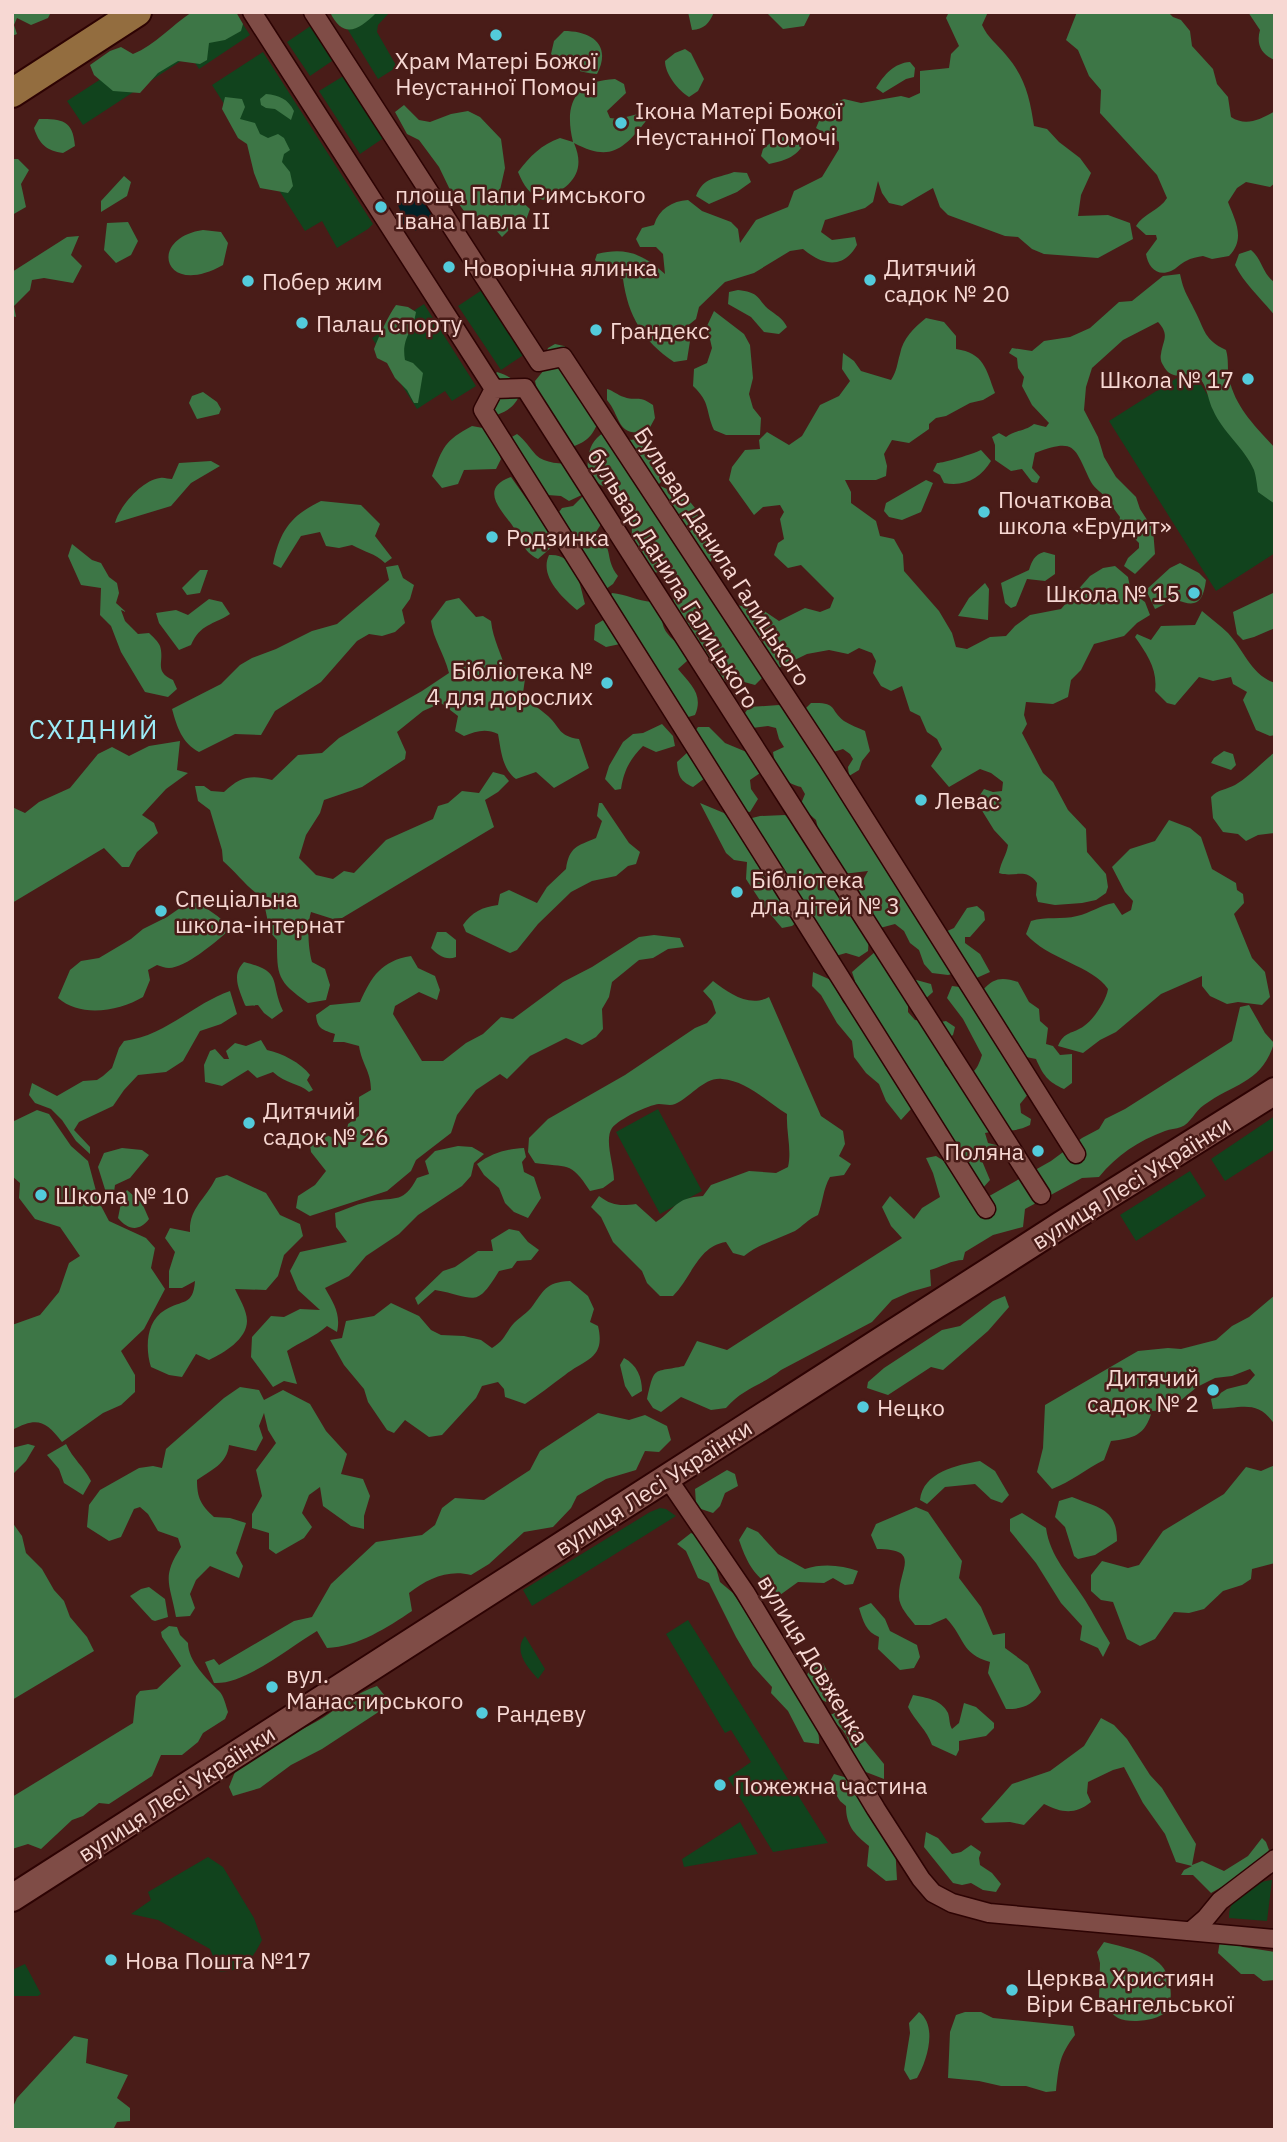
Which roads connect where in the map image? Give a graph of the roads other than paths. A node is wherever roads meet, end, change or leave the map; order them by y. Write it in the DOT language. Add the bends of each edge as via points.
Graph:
graph roads {
  1 [pos="136,12"];
  2 [pos="252,12"];
  3 [pos="313,12"];
  4 [pos="12,93"];
  5 [pos="539,362"];
  6 [pos="524,388"];
  7 [pos="494,389"];
  8 [pos="1275,1091"];
  9 [pos="1076,1154"];
  10 [pos="1041,1195"];
  11 [pos="986,1209"];
  12 [pos="668,1479"];
  13 [pos="1275,1858"];
  14 [pos="19,1890"];
  15 [pos="1191,1931"];
  16 [pos="1275,1939"];
  1 -- 4 [label="main road"];
  2 -- 7 [label="street"];
  3 -- 5 [label="street"];
  5 -- 6 [label="street"];
  5 -- 9 [label="street, Бульвар Данила Галицького" via="563,357 828,760"];
  6 -- 7 [label="street"];
  6 -- 10 [label="street, бульвар Данила Галицького"];
  7 -- 11 [label="street" via="483,410"];
  8 -- 12 [label="main road, вулиця Лесі Українки"];
  12 -- 14 [label="main road, вулиця Лесі Українки"];
  12 -- 15 [label="street, вулиця Довженка" via="745,1592 909,1862 933,1892 968,1909 989,1913"];
  13 -- 15 [label="street" via="1220,1901"];
  15 -- 16 [label="street, вулиця Довженка"];
}
